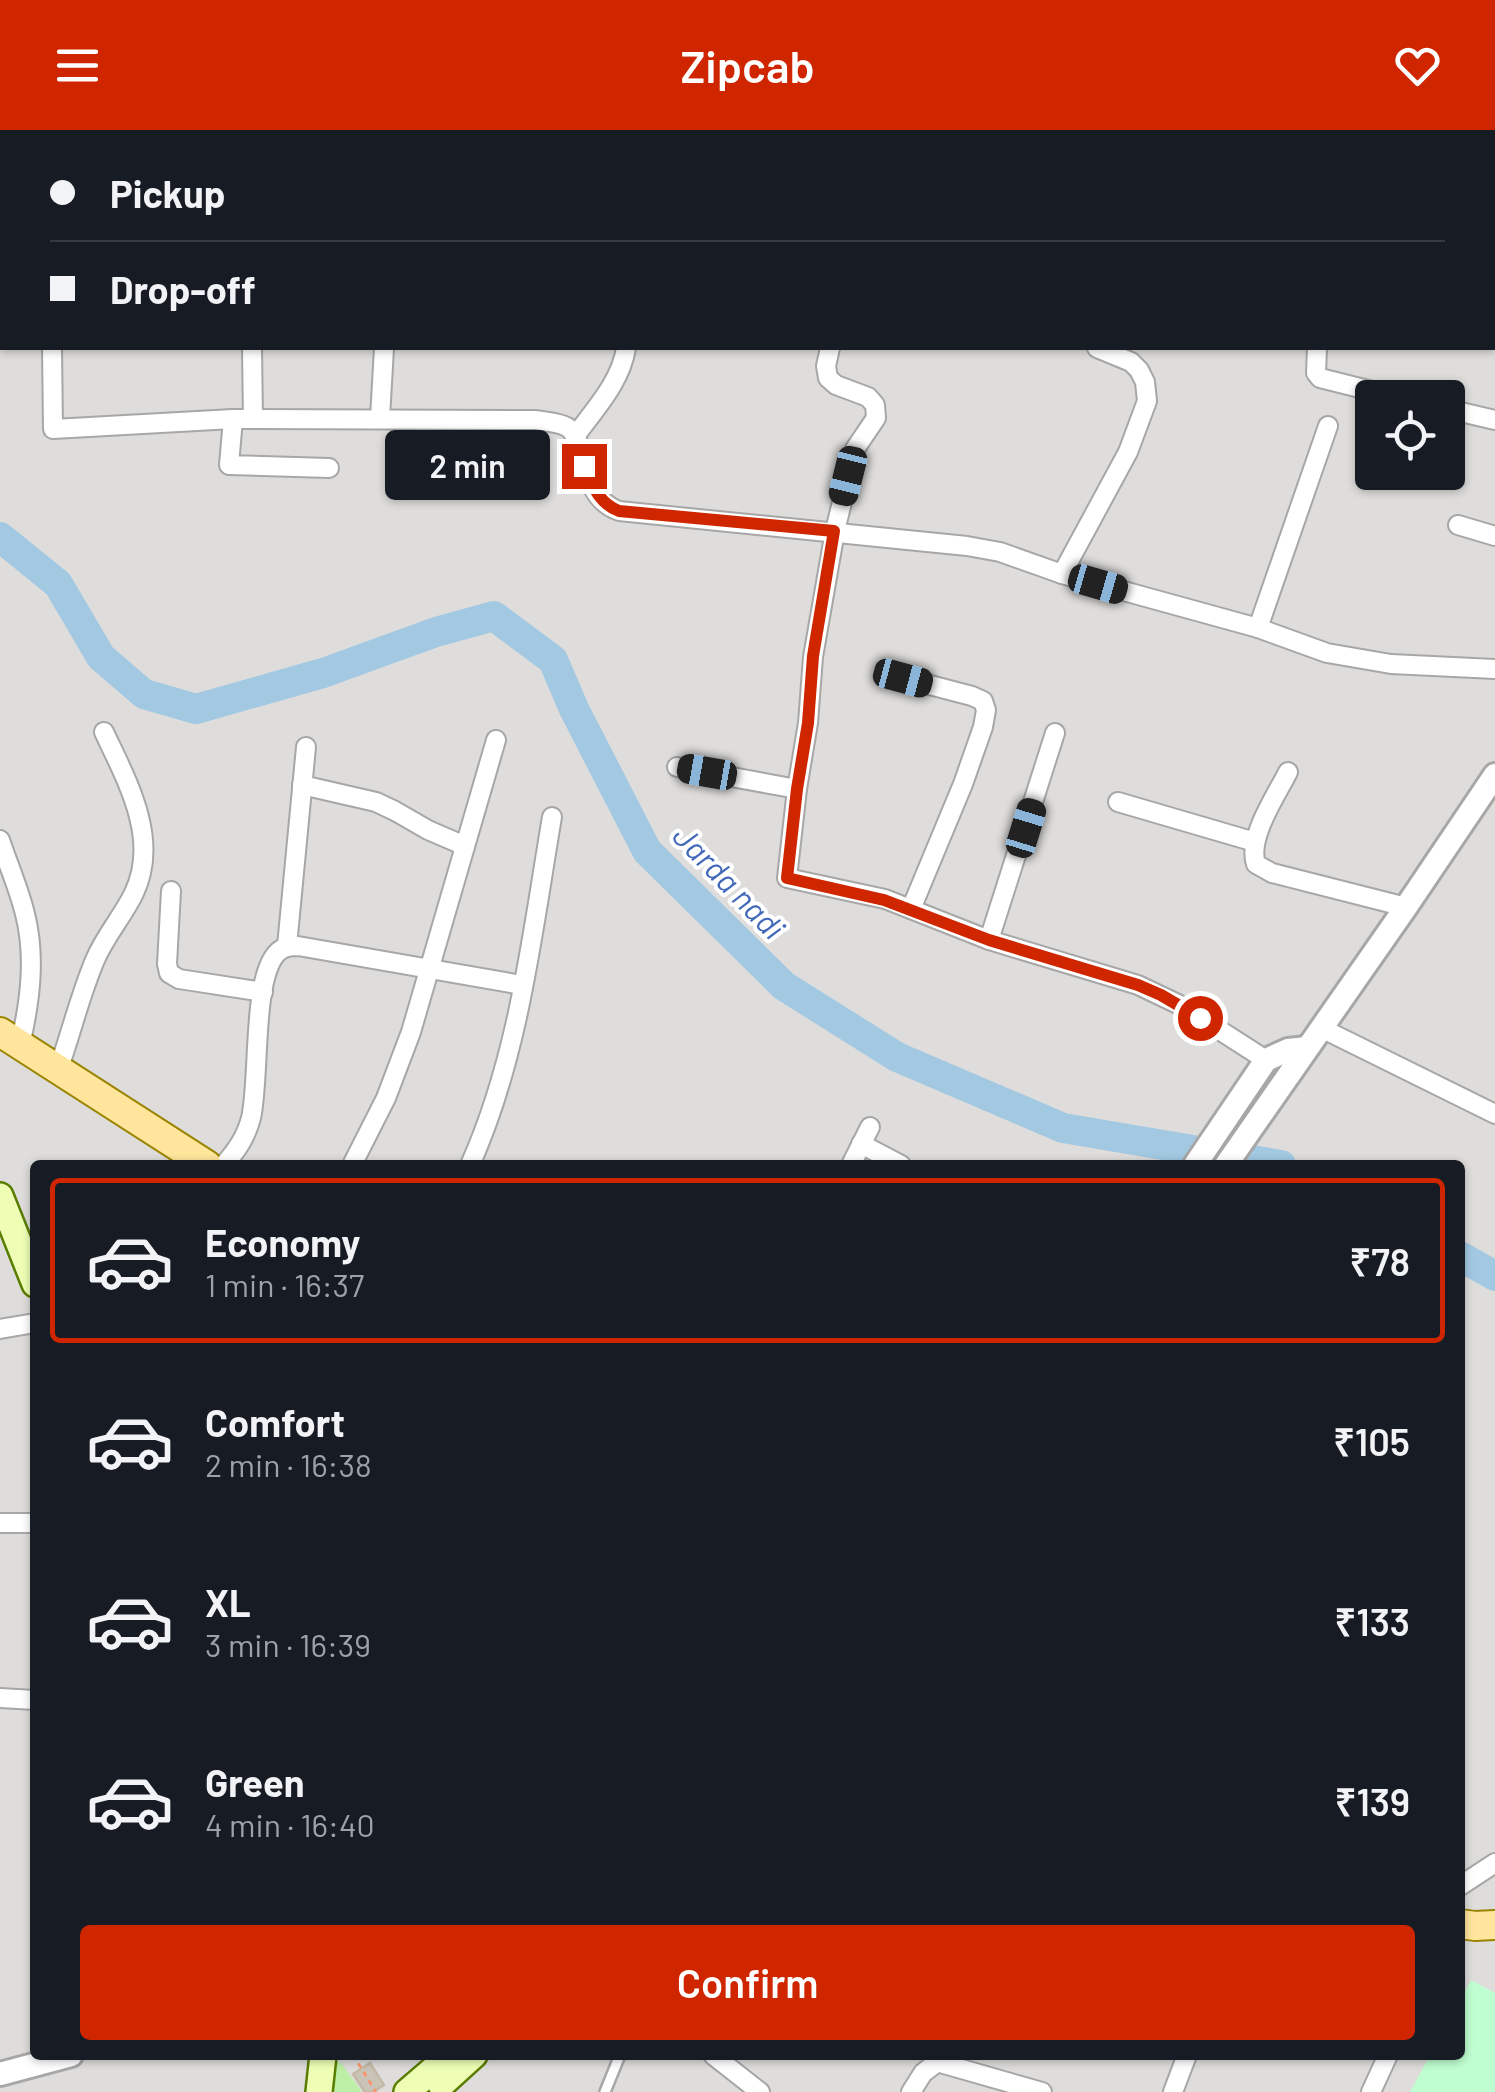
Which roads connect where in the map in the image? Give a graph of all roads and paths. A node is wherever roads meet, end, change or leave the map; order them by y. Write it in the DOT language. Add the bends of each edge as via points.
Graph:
graph roads {
  1 [pos="52,350"];
  2 [pos="252,350"];
  3 [pos="384,350"];
  4 [pos="626,350"];
  5 [pos="830,350"];
  6 [pos="1102,350"];
  7 [pos="1316,350"];
  8 [pos="1355,387"];
  9 [pos="1465,413"];
  10 [pos="380,418"];
  11 [pos="232,420"];
  12 [pos="254,420"];
  13 [pos="1495,420"];
  14 [pos="1328,426"];
  15 [pos="576,435"];
  16 [pos="329,468"];
  17 [pos="1458,525"];
  18 [pos="834,531"];
  19 [pos="1495,536"];
  20 [pos="1062,574"];
  21 [pos="1258,628"];
  22 [pos="1495,669"];
  23 [pos="903,678"];
  24 [pos="104,732"];
  25 [pos="1056,733"];
  26 [pos="496,740"];
  27 [pos="306,746"];
  28 [pos="677,766"];
  29 [pos="1288,772"];
  30 [pos="1495,775"];
  31 [pos="302,785"];
  32 [pos="797,789"];
  33 [pos="1118,802"];
  34 [pos="552,817"];
  35 [pos="0,840"];
  36 [pos="1254,842"];
  37 [pos="466,846"];
  38 [pos="171,890"];
  39 [pos="1406,907"];
  40 [pos="911,909"];
  41 [pos="989,940"];
  42 [pos="286,946"];
  43 [pos="429,969"];
  44 [pos="522,985"];
  45 [pos="263,992"];
  46 [pos="1322,1028"];
  47 [pos="10,1038"];
  48 [pos="1305,1052"];
  49 [pos="1264,1062"];
  50 [pos="58,1070"];
  51 [pos="1495,1114"];
  52 [pos="199,1160"];
  53 [pos="228,1160"];
  54 [pos="355,1160"];
  55 [pos="472,1160"];
  56 [pos="854,1160"];
  57 [pos="895,1160"];
  58 [pos="1198,1160"];
  59 [pos="1229,1160"];
  60 [pos="0,1196"];
  61 [pos="30,1271"];
  62 [pos="30,1324"];
  63 [pos="0,1330"];
  64 [pos="0,1523"];
  65 [pos="30,1523"];
  66 [pos="0,1698"];
  67 [pos="30,1700"];
  68 [pos="1495,1863"];
  69 [pos="1465,1883"];
  70 [pos="1465,1924"];
  71 [pos="1495,1925"];
  72 [pos="52,2060"];
  73 [pos="322,2060"];
  74 [pos="355,2060"];
  75 [pos="444,2060"];
  76 [pos="469,2060"];
  77 [pos="618,2060"];
  78 [pos="719,2060"];
  79 [pos="939,2060"];
  80 [pos="948,2060"];
  81 [pos="1184,2060"];
  82 [pos="1386,2060"];
  83 [pos="0,2074"];
  84 [pos="319,2092"];
  85 [pos="376,2092"];
  86 [pos="407,2092"];
  87 [pos="434,2092"];
  88 [pos="605,2092"];
  89 [pos="760,2092"];
  90 [pos="911,2092"];
  91 [pos="1042,2092"];
  92 [pos="1173,2092"];
  93 [pos="1371,2092"];
  1 -- 11 [label="street" via="53,429"];
  2 -- 12 [label="street"];
  3 -- 10 [label="street"];
  4 -- 15 [label="street" via="616,378"];
  5 -- 18 [label="street" via="828,378 868,396 876,418 854,449"];
  6 -- 20 [label="street" via="1139,370 1147,401 1128,452"];
  7 -- 8 [label="street" via="1320,378"];
  9 -- 13 [label="street"];
  10 -- 12 [label="street"];
  10 -- 15 [label="street" via="536,420"];
  11 -- 12 [label="street"];
  11 -- 16 [label="street" via="229,465"];
  14 -- 21 [label="street"];
  15 -- 18 [label="street" via="584,466 608,507"];
  17 -- 19 [label="street"];
  18 -- 20 [label="street" via="1000,552"];
  18 -- 32 [label="street"];
  20 -- 21 [label="street"];
  21 -- 22 [label="street" via="1358,659"];
  23 -- 40 [label="street" via="972,696 986,710"];
  24 -- 50 [label="street" via="133,795 144,850 135,891 96,959"];
  25 -- 41 [label="street"];
  26 -- 37 [label="street"];
  27 -- 31 [label="street"];
  28 -- 32 [label="street"];
  29 -- 36 [label="street"];
  30 -- 39 [label="street"];
  31 -- 37 [label="street" via="376,802"];
  31 -- 42 [label="street"];
  32 -- 40 [label="street" via="787,878"];
  33 -- 36 [label="street"];
  34 -- 44 [label="street"];
  35 -- 47 [label="street" via="30,942 27,1013"];
  36 -- 39 [label="street" via="1256,864 1272,873"];
  37 -- 43 [label="street"];
  38 -- 45 [label="street" via="169,974"];
  39 -- 46 [label="street"];
  40 -- 41 [label="street"];
  41 -- 49 [label="street" via="1150,990"];
  42 -- 43 [label="street"];
  42 -- 45 [label="street" via="269,966"];
  43 -- 44 [label="street"];
  43 -- 54 [label="street" via="402,1059"];
  44 -- 55 [label="street" via="502,1076"];
  45 -- 53 [label="street" via="252,1114"];
  46 -- 48 [label="street"];
  46 -- 51 [label="street"];
  47 -- 50 [label="main road"];
  48 -- 49 [label="street" via="1288,1050"];
  48 -- 59 [label="street"];
  49 -- 58 [label="street"];
  50 -- 52 [label="main road"];
  56 -- 57 [label="street" via="866,1135"];
  60 -- 61 [label="main road"];
  62 -- 63 [label="street"];
  64 -- 65 [label="street"];
  66 -- 67 [label="street"];
  68 -- 69 [label="street"];
  70 -- 71 [label="main road"];
  72 -- 83 [label="street"];
  73 -- 84 [label="main road"];
  74 -- 85 [label="path"];
  75 -- 86 [label="main road"];
  76 -- 87 [label="main road"];
  77 -- 88 [label="lane"];
  78 -- 89 [label="street"];
  79 -- 90 [label="street"];
  80 -- 91 [label="street"];
  81 -- 92 [label="street"];
  82 -- 93 [label="street"];
}
